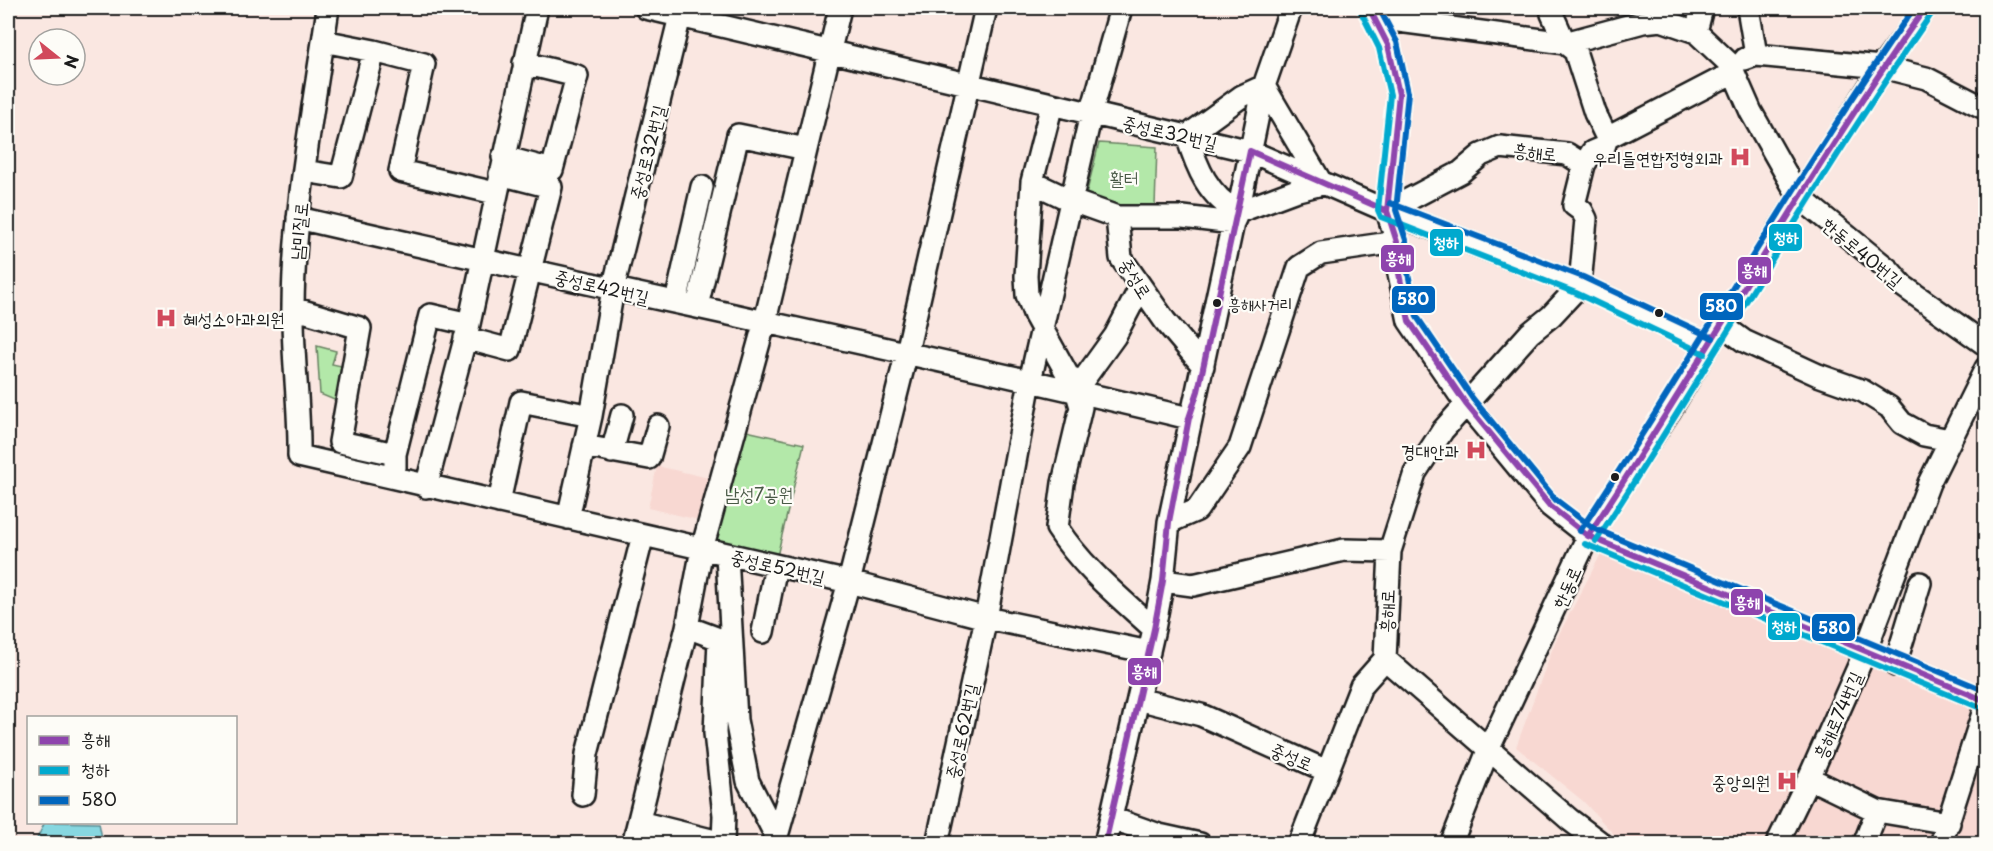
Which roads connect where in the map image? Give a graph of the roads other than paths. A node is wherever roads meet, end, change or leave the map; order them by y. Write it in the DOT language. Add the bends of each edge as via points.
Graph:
graph roads {
  1 [pos="328,8"];
  2 [pos="537,8"];
  3 [pos="646,8"];
  4 [pos="840,8"];
  5 [pos="986,8"];
  6 [pos="1121,8"];
  7 [pos="1291,8"];
  8 [pos="1552,8"];
  9 [pos="1702,8"];
  10 [pos="1748,8"];
  11 [pos="1925,8"];
  12 [pos="1373,11"];
  13 [pos="681,12"];
  14 [pos="1696,32"];
  15 [pos="323,41"];
  16 [pos="1565,43"];
  17 [pos="374,51"];
  18 [pos="830,51"];
  19 [pos="1756,55"];
  20 [pos="524,63"];
  21 [pos="1882,66"];
  22 [pos="1731,69"];
  23 [pos="968,84"];
  24 [pos="1264,86"];
  25 [pos="1052,104"];
  26 [pos="1986,109"];
  27 [pos="1091,114"];
  28 [pos="1187,136"];
  29 [pos="1607,138"];
  30 [pos="806,149"];
  31 [pos="1250,152"];
  32 [pos="1584,165"];
  33 [pos="304,171"];
  34 [pos="499,175"];
  35 [pos="1032,182"];
  36 [pos="1322,184"];
  37 [pos="702,187"];
  38 [pos="1799,197"];
  39 [pos="1072,201"];
  40 [pos="1387,211"];
  41 [pos="1117,217"];
  42 [pos="298,218"];
  43 [pos="1236,218"];
  44 [pos="1397,242"];
  45 [pos="483,261"];
  46 [pos="532,269"];
  47 [pos="1580,285"];
  48 [pos="1140,288"];
  49 [pos="613,289"];
  50 [pos="687,304"];
  51 [pos="293,308"];
  52 [pos="765,321"];
  53 [pos="1722,325"];
  54 [pos="1043,329"];
  55 [pos="467,331"];
  56 [pos="1986,345"];
  57 [pos="1709,346"];
  58 [pos="907,352"];
  59 [pos="1203,366"];
  60 [pos="1986,368"];
  61 [pos="1030,381"];
  62 [pos="1076,390"];
  63 [pos="1466,404"];
  64 [pos="591,416"];
  65 [pos="622,416"];
  66 [pos="1189,418"];
  67 [pos="658,426"];
  68 [pos="1950,440"];
  69 [pos="584,446"];
  70 [pos="612,452"];
  71 [pos="395,454"];
  72 [pos="299,456"];
  73 [pos="395,477"];
  74 [pos="426,487"];
  75 [pos="499,502"];
  76 [pos="568,518"];
  77 [pos="1169,522"];
  78 [pos="643,535"];
  79 [pos="1588,536"];
  80 [pos="702,549"];
  81 [pos="1390,551"];
  82 [pos="727,555"];
  83 [pos="776,566"];
  84 [pos="1163,581"];
  85 [pos="849,582"];
  86 [pos="1920,583"];
  87 [pos="986,618"];
  88 [pos="687,627"];
  89 [pos="1154,629"];
  90 [pos="762,632"];
  91 [pos="1149,652"];
  92 [pos="1865,652"];
  93 [pos="1385,659"];
  94 [pos="1895,665"];
  95 [pos="1138,699"];
  96 [pos="1986,703"];
  97 [pos="1489,748"];
  98 [pos="1327,771"];
  99 [pos="1809,778"];
  100 [pos="583,795"];
  101 [pos="1877,811"];
  102 [pos="1111,818"];
  103 [pos="639,822"];
  104 [pos="1949,823"];
  105 [pos="778,840"];
  106 [pos="633,843"];
  107 [pos="723,843"];
  108 [pos="937,843"];
  109 [pos="1105,843"];
  110 [pos="1200,843"];
  111 [pos="1299,843"];
  112 [pos="1451,843"];
  113 [pos="1602,843"];
  114 [pos="1777,843"];
  115 [pos="1864,843"];
  116 [pos="1941,843"];
  1 -- 15 [label="street, 남미질로"];
  2 -- 20 [label="street"];
  3 -- 13 [label="street, 중성로32번길"];
  4 -- 18 [label="street"];
  5 -- 23 [label="street"];
  6 -- 27 [label="street"];
  7 -- 24 [label="street"];
  8 -- 16 [label="street"];
  9 -- 14 [label="street"];
  10 -- 19 [label="street"];
  11 -- 21 [label="street, 한동로"];
  12 -- 16 [label="street, 한동로40번길"];
  12 -- 40 [label="street" via="1388,45 1399,94"];
  13 -- 18 [label="street, 중성로32번길"];
  13 -- 49 [label="street, 중성로32번길"];
  14 -- 16 [label="street, 한동로40번길" via="1661,20"];
  14 -- 22 [label="street, 한동로40번길"];
  15 -- 17 [label="street"];
  15 -- 33 [label="street, 남미질로"];
  16 -- 29 [label="street" via="1575,51"];
  17 -- 33 [label="street" via="341,177"];
  17 -- 34 [label="street" via="424,64 400,171"];
  18 -- 23 [label="street, 중성로32번길"];
  18 -- 30 [label="street"];
  19 -- 21 [label="street"];
  19 -- 22 [label="street"];
  20 -- 34 [label="street"];
  20 -- 34 [label="street" via="577,76 552,170"];
  21 -- 26 [label="street" via="1926,78"];
  21 -- 38 [label="street, 한동로"];
  22 -- 29 [label="street"];
  22 -- 38 [label="street, 한동로40번길"];
  23 -- 25 [label="street, 중성로32번길"];
  23 -- 58 [label="street"];
  24 -- 28 [label="street" via="1242,96"];
  24 -- 31 [label="street"];
  24 -- 36 [label="street"];
  25 -- 27 [label="street, 중성로32번길"];
  25 -- 35 [label="street"];
  27 -- 28 [label="street, 중성로32번길"];
  27 -- 39 [label="street"];
  28 -- 31 [label="street, 중성로32번길"];
  28 -- 43 [label="street" via="1200,175"];
  29 -- 32 [label="street" via="1604,147 1592,152"];
  30 -- 50 [label="street" via="738,135"];
  30 -- 52 [label="street"];
  31 -- 36 [label="street, 중성로32번길"];
  31 -- 43 [label="street"];
  32 -- 40 [label="street, 흥해로" via="1567,154 1500,147"];
  32 -- 47 [label="street" via="1574,205 1586,219"];
  33 -- 42 [label="street, 남미질로"];
  34 -- 45 [label="street"];
  34 -- 46 [label="street" via="551,188"];
  35 -- 39 [label="street"];
  35 -- 54 [label="street" via="1027,295"];
  36 -- 40 [label="street, 중성로32번길"];
  36 -- 43 [label="street" via="1294,191"];
  37 -- 50 [label="street"];
  38 -- 53 [label="street, 한동로"];
  38 -- 56 [label="street, 한동로40번길" via="1889,270 1903,286"];
  39 -- 41 [label="street"];
  39 -- 54 [label="street"];
  40 -- 44 [label="street"];
  40 -- 47 [label="street, 중성로32번길"];
  41 -- 43 [label="street"];
  41 -- 48 [label="street, 중성로" via="1121,258"];
  42 -- 45 [label="street, 중성로42번길"];
  42 -- 51 [label="street, 남미질로"];
  43 -- 59 [label="street"];
  44 -- 63 [label="street" via="1398,269 1409,321"];
  44 -- 77 [label="street" via="1322,253 1299,267 1240,447 1197,510"];
  45 -- 46 [label="street, 중성로42번길"];
  45 -- 55 [label="street"];
  46 -- 49 [label="street, 중성로42번길"];
  46 -- 55 [label="street" via="510,350"];
  47 -- 57 [label="street, 중성로32번길"];
  47 -- 63 [label="street, 흥해로"];
  48 -- 59 [label="street, 중성로"];
  48 -- 62 [label="street" via="1115,336"];
  49 -- 50 [label="street, 중성로42번길"];
  49 -- 64 [label="street"];
  50 -- 52 [label="street, 중성로42번길"];
  51 -- 71 [label="street" via="360,328 339,442"];
  51 -- 72 [label="street, 남미질로"];
  52 -- 58 [label="street, 중성로42번길"];
  52 -- 80 [label="street"];
  53 -- 57 [label="street, 한동로"];
  53 -- 68 [label="street" via="1744,341 1863,391 1889,407 1902,423 1924,435"];
  54 -- 61 [label="street"];
  54 -- 62 [label="street"];
  55 -- 71 [label="street" via="430,315"];
  55 -- 74 [label="street"];
  57 -- 79 [label="street, 한동로"];
  58 -- 61 [label="street, 중성로42번길"];
  58 -- 85 [label="street"];
  59 -- 66 [label="street"];
  60 -- 68 [label="street, 흥해로74번길"];
  61 -- 62 [label="street, 중성로42번길"];
  61 -- 87 [label="street"];
  62 -- 66 [label="street, 중성로42번길"];
  62 -- 89 [label="street" via="1081,407 1056,528 1091,572"];
  63 -- 79 [label="street" via="1550,506"];
  63 -- 81 [label="street, 흥해로" via="1443,430 1415,473"];
  64 -- 69 [label="street"];
  64 -- 75 [label="street" via="520,402"];
  65 -- 70 [label="street"];
  66 -- 77 [label="street"];
  67 -- 70 [label="street" via="649,458"];
  68 -- 92 [label="street, 흥해로74번길" via="1929,483"];
  69 -- 70 [label="street"];
  69 -- 76 [label="street"];
  71 -- 73 [label="street"];
  72 -- 73 [label="street, 중성로52번길"];
  73 -- 74 [label="street, 중성로52번길"];
  74 -- 75 [label="street, 중성로52번길"];
  75 -- 76 [label="street, 중성로52번길"];
  76 -- 78 [label="street, 중성로52번길"];
  77 -- 84 [label="street"];
  78 -- 80 [label="street, 중성로52번길"];
  78 -- 100 [label="street" via="587,754"];
  79 -- 92 [label="street"];
  79 -- 97 [label="street, 한동로"];
  80 -- 82 [label="street, 중성로52번길"];
  80 -- 88 [label="street"];
  81 -- 84 [label="street" via="1344,550 1193,585"];
  81 -- 93 [label="street, 흥해로"];
  82 -- 83 [label="street, 중성로52번길"];
  82 -- 105 [label="street" via="736,720 748,782"];
  83 -- 85 [label="street, 중성로52번길"];
  83 -- 90 [label="street"];
  84 -- 89 [label="street"];
  85 -- 87 [label="street, 중성로52번길"];
  85 -- 105 [label="street"];
  86 -- 94 [label="street"];
  87 -- 91 [label="street, 중성로52번길"];
  87 -- 108 [label="street, 중성로62번길"];
  88 -- 103 [label="street"];
  88 -- 107 [label="street" via="719,639 715,733 724,815"];
  89 -- 91 [label="street"];
  91 -- 95 [label="street"];
  92 -- 94 [label="street"];
  92 -- 99 [label="street, 흥해로74번길"];
  93 -- 97 [label="street"];
  93 -- 98 [label="street, 중성로" via="1361,686"];
  94 -- 96 [label="street"];
  95 -- 98 [label="street, 중성로" via="1201,715"];
  95 -- 102 [label="street"];
  96 -- 104 [label="street"];
  97 -- 112 [label="street, 한동로"];
  97 -- 113 [label="street"];
  98 -- 111 [label="street"];
  99 -- 101 [label="street, 흥해로74번길"];
  99 -- 114 [label="street, 흥해로74번길"];
  101 -- 104 [label="street, 흥해로74번길"];
  101 -- 115 [label="street"];
  102 -- 109 [label="street"];
  102 -- 110 [label="street" via="1159,835"];
  103 -- 106 [label="street"];
  103 -- 107 [label="street"];
  104 -- 116 [label="street"];
}
